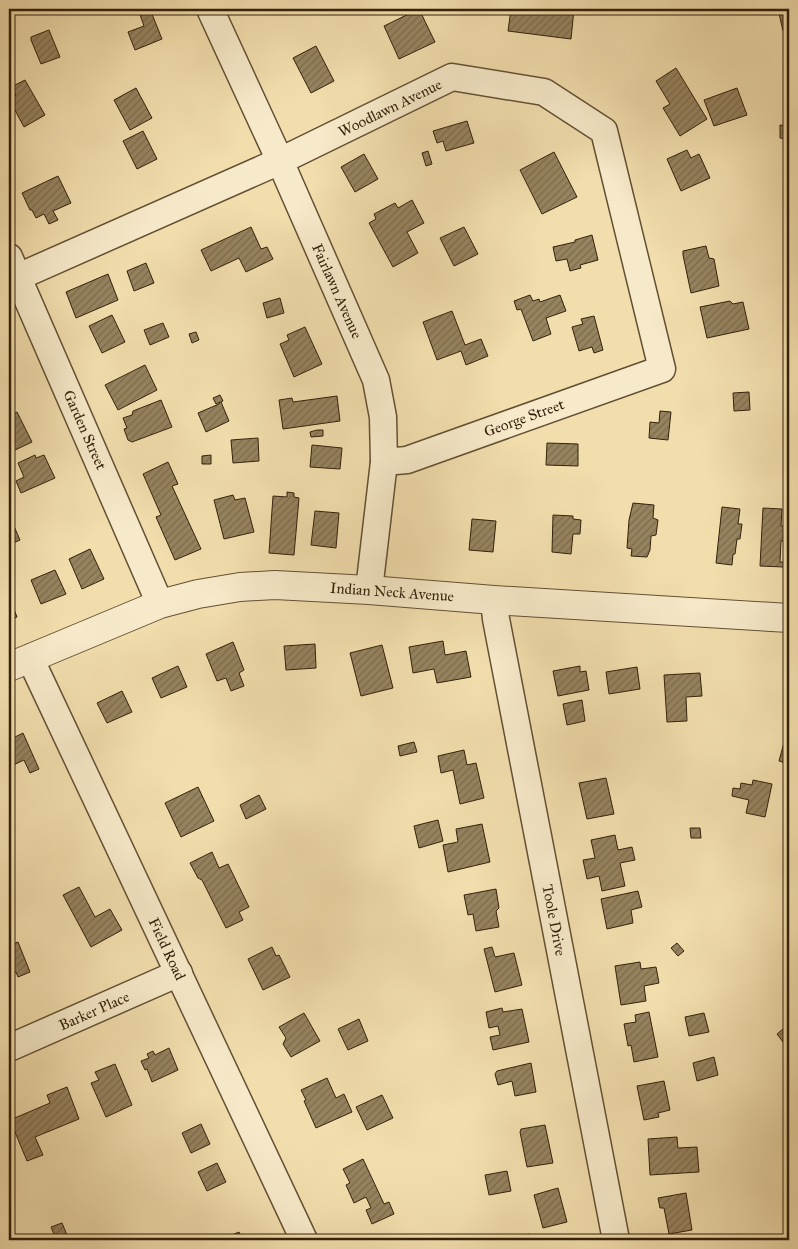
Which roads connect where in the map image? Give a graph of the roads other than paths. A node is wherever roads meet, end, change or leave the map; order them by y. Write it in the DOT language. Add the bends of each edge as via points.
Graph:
graph roads {
  1 [pos="210,9"];
  2 [pos="280,161"];
  3 [pos="12,272"];
  4 [pos="662,369"];
  5 [pos="384,462"];
  6 [pos="369,590"];
  7 [pos="494,600"];
  8 [pos="160,604"];
  9 [pos="789,618"];
  10 [pos="19,662"];
  11 [pos="179,973"];
  12 [pos="9,1048"];
  13 [pos="304,1240"];
  14 [pos="616,1240"];
  1 -- 2 [label="street, Fairlawn Avenue"];
  2 -- 3 [label="street, Woodlawn Avenue"];
  2 -- 4 [label="street, Woodlawn Avenue" via="452,77 544,92 604,131"];
  2 -- 5 [label="street, Fairlawn Avenue" via="376,380 383,417"];
  3 -- 8 [label="street, Garden Street"];
  4 -- 5 [label="street, George Street" via="407,460"];
  5 -- 6 [label="street, Fairlawn Avenue"];
  6 -- 7 [label="street, Indian Neck Avenue"];
  6 -- 8 [label="street, Indian Neck Avenue" via="275,585 240,587"];
  7 -- 9 [label="street, Indian Neck Avenue"];
  7 -- 14 [label="street, Toole Drive"];
  8 -- 10 [label="street, Indian Neck Avenue"];
  10 -- 11 [label="street, Field Road"];
  11 -- 12 [label="street, Barker Place"];
  11 -- 13 [label="street, Field Road"];
}
